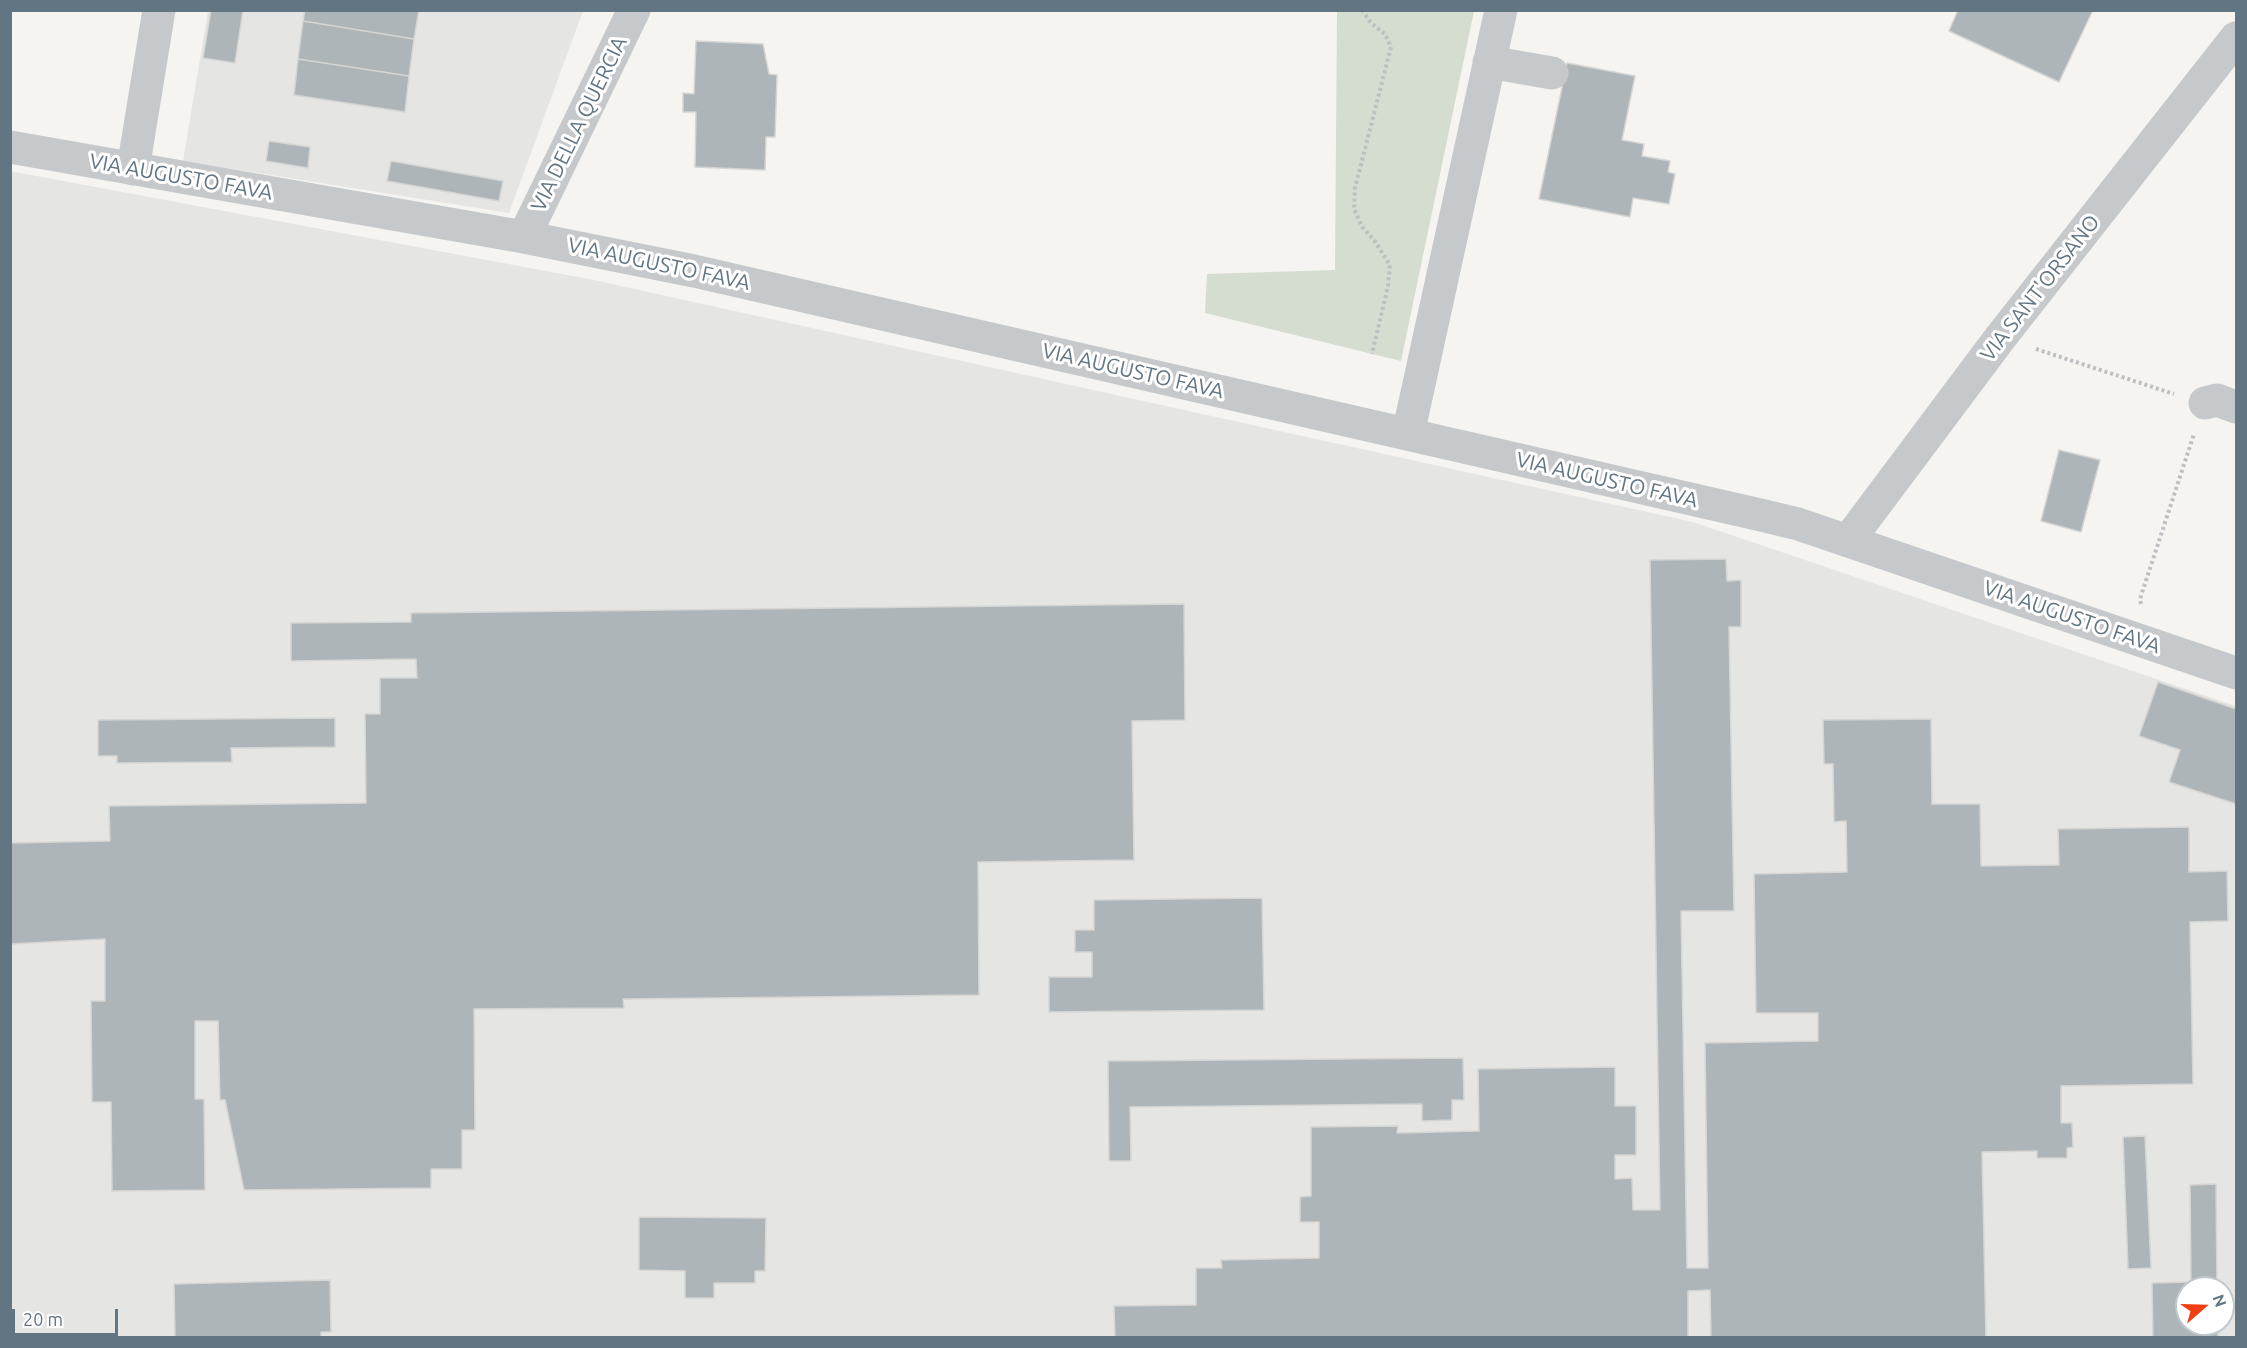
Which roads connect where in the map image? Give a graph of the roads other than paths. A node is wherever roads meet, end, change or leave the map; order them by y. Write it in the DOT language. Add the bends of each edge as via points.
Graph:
graph roads {
  1 [pos="159,10"];
  2 [pos="634,10"];
  3 [pos="1501,10"];
  4 [pos="2236,38"];
  5 [pos="1489,63"];
  6 [pos="1552,74"];
  7 [pos="10,147"];
  8 [pos="134,169"];
  9 [pos="524,237"];
  10 [pos="2205,404"];
  11 [pos="2236,407"];
  12 [pos="1407,434"];
  13 [pos="1848,541"];
  14 [pos="2236,673"];
  1 -- 8 [label="street"];
  2 -- 9 [label="street, VIA DELLA QUERCIA"];
  3 -- 5 [label="street"];
  4 -- 13 [label="street, VIA SANT'ORSANO" via="2000,338"];
  5 -- 6 [label="street"];
  5 -- 12 [label="street"];
  7 -- 8 [label="street, VIA AUGUSTO FAVA"];
  8 -- 9 [label="street, VIA AUGUSTO FAVA"];
  9 -- 12 [label="street, VIA AUGUSTO FAVA" via="788,291"];
  10 -- 11 [label="street" via="2217,400"];
  12 -- 13 [label="street, VIA AUGUSTO FAVA" via="1798,524"];
  13 -- 14 [label="street, VIA AUGUSTO FAVA"];
}
